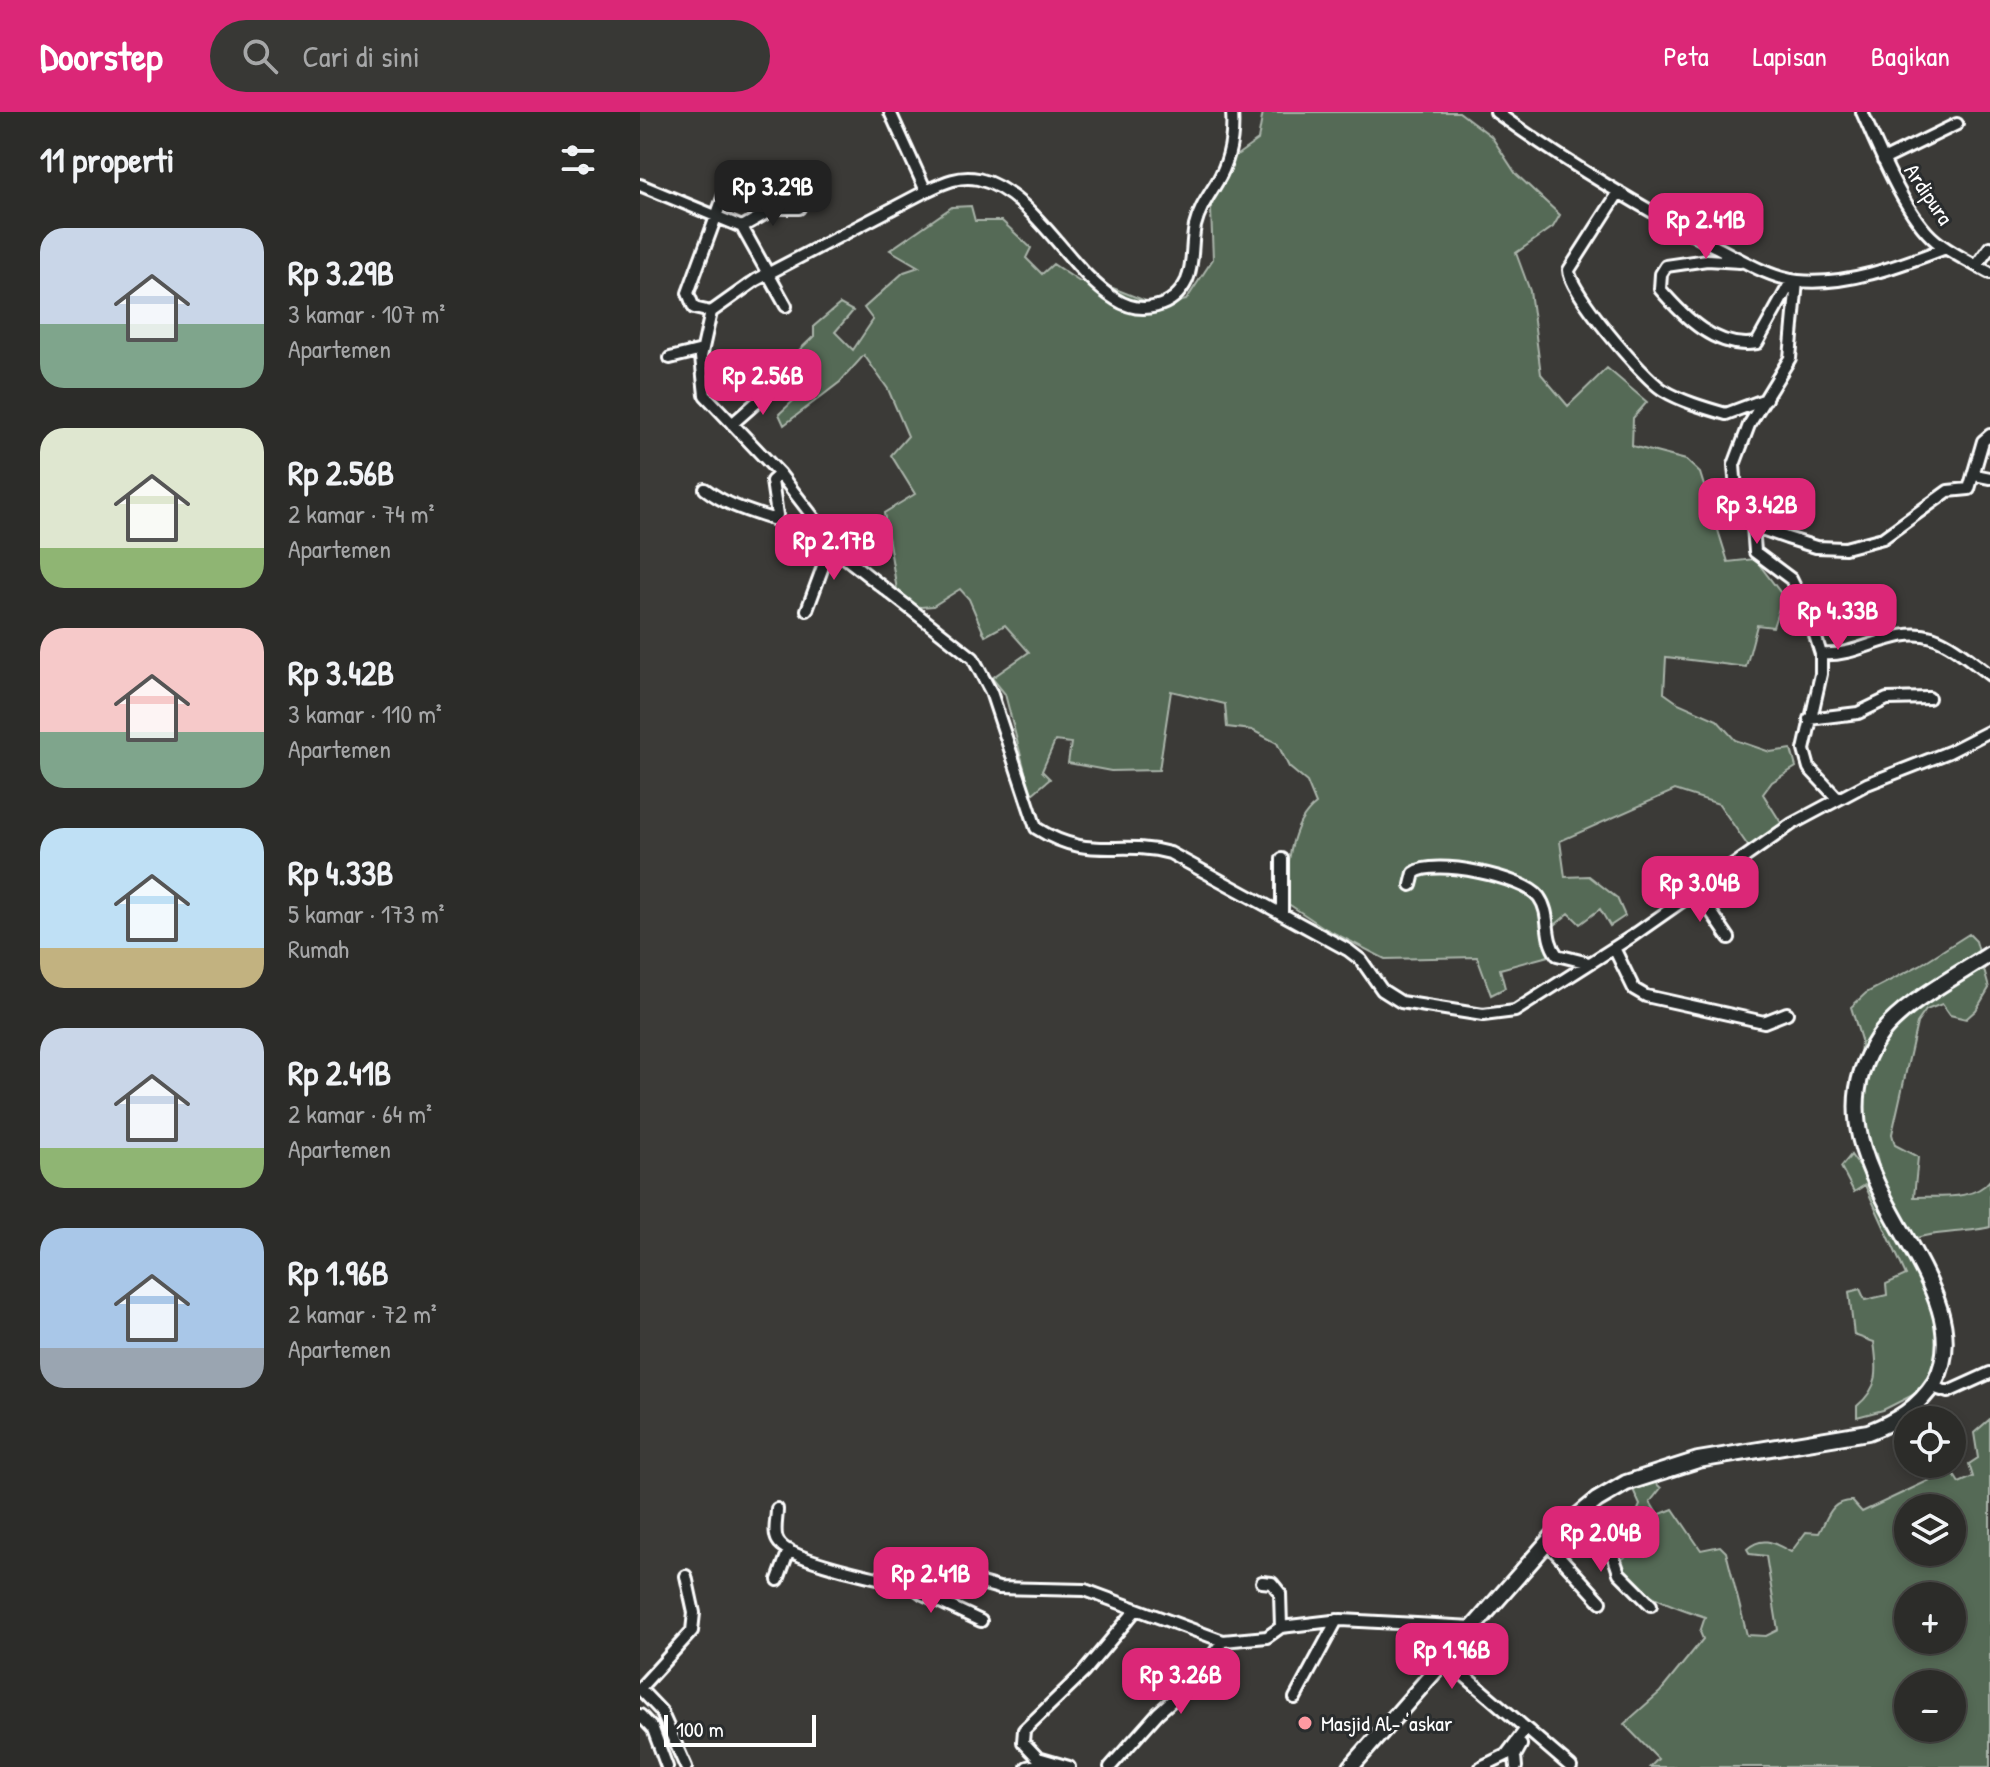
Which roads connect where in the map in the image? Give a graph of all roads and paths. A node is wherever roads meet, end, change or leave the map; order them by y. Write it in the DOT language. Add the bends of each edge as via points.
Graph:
graph roads {
  1 [pos="890,112"];
  2 [pos="1232,112"];
  3 [pos="1496,112"];
  4 [pos="1862,112"];
  5 [pos="1957,124"];
  6 [pos="1883,160"];
  7 [pos="731,176"];
  8 [pos="640,185"];
  9 [pos="926,191"];
  10 [pos="1619,192"];
  11 [pos="799,208"];
  12 [pos="719,216"];
  13 [pos="742,227"];
  14 [pos="1990,247"];
  15 [pos="1946,248"];
  16 [pos="1746,262"];
  17 [pos="1977,265"];
  18 [pos="769,273"];
  19 [pos="1990,273"];
  20 [pos="1794,280"];
  21 [pos="786,306"];
  22 [pos="711,312"];
  23 [pos="702,350"];
  24 [pos="670,358"];
  25 [pos="774,387"];
  26 [pos="1767,398"];
  27 [pos="732,424"];
  28 [pos="1990,435"];
  29 [pos="780,474"];
  30 [pos="1975,475"];
  31 [pos="1990,478"];
  32 [pos="705,489"];
  33 [pos="1753,526"];
  34 [pos="832,542"];
  35 [pos="807,610"];
  36 [pos="1821,654"];
  37 [pos="1990,675"];
  38 [pos="1929,698"];
  39 [pos="1809,719"];
  40 [pos="1990,731"];
  41 [pos="1838,799"];
  42 [pos="1282,859"];
  43 [pos="1411,885"];
  44 [pos="1697,891"];
  45 [pos="1282,914"];
  46 [pos="1729,938"];
  47 [pos="1614,948"];
  48 [pos="1990,954"];
  49 [pos="1589,963"];
  50 [pos="1787,1013"];
  51 [pos="1990,1373"];
  52 [pos="1932,1387"];
  53 [pos="777,1509"];
  54 [pos="1575,1517"];
  55 [pos="1547,1543"];
  56 [pos="789,1550"];
  57 [pos="686,1576"];
  58 [pos="902,1579"];
  59 [pos="778,1580"];
  60 [pos="1262,1582"];
  61 [pos="1601,1602"];
  62 [pos="1651,1605"];
  63 [pos="1135,1611"];
  64 [pos="1337,1620"];
  65 [pos="981,1621"];
  66 [pos="1281,1627"];
  67 [pos="1473,1627"];
  68 [pos="1223,1641"];
  69 [pos="1445,1659"];
  70 [pos="640,1688"];
  71 [pos="1295,1698"];
  72 [pos="640,1715"];
  73 [pos="1527,1732"];
  74 [pos="1050,1763"];
  75 [pos="667,1767"];
  76 [pos="686,1767"];
  77 [pos="1027,1767"];
  78 [pos="1069,1767"];
  79 [pos="1110,1767"];
  80 [pos="1351,1767"];
  81 [pos="1481,1767"];
  82 [pos="1516,1767"];
  83 [pos="1571,1767"];
  1 -- 9 [label="street"];
  2 -- 9 [label="street" via="1231,148 1198,214 1188,277 1175,298 1153,308 1108,295 999,188 962,178"];
  3 -- 10 [label="street"];
  4 -- 6 [label="street, Ardipura"];
  5 -- 6 [label="street"];
  6 -- 15 [label="street, Ardipura" via="1927,232"];
  7 -- 12 [label="street"];
  8 -- 12 [label="street"];
  9 -- 18 [label="street"];
  10 -- 16 [label="street"];
  10 -- 26 [label="street" via="1569,270 1583,299 1623,354 1663,390 1726,414"];
  11 -- 13 [label="street" via="775,208"];
  12 -- 13 [label="street"];
  12 -- 22 [label="street" via="688,293 694,308"];
  13 -- 18 [label="street"];
  14 -- 17 [label="street"];
  15 -- 17 [label="street, Ardipura"];
  15 -- 20 [label="street" via="1842,279"];
  16 -- 20 [label="street"];
  16 -- 20 [label="street" via="1666,266 1660,289 1695,325 1745,345 1757,343 1764,334"];
  17 -- 19 [label="street, Ardipura"];
  18 -- 21 [label="street"];
  18 -- 22 [label="street"];
  20 -- 26 [label="street" via="1790,358"];
  22 -- 23 [label="street"];
  23 -- 24 [label="street"];
  23 -- 27 [label="street" via="705,395"];
  25 -- 27 [label="street"];
  26 -- 33 [label="street" via="1739,444 1734,465 1741,509"];
  27 -- 29 [label="street"];
  28 -- 30 [label="street" via="1983,441"];
  29 -- 32 [label="street" via="772,481 777,515 772,519 733,508"];
  29 -- 34 [label="street"];
  30 -- 31 [label="street"];
  30 -- 33 [label="street" via="1967,490 1948,491 1916,517 1862,546 1816,547"];
  33 -- 36 [label="street" via="1755,552 1791,579 1801,594"];
  34 -- 35 [label="street"];
  34 -- 45 [label="street" via="973,658 991,692 1036,828 1081,848 1170,853"];
  36 -- 37 [label="street" via="1858,651 1916,634 1946,644"];
  36 -- 39 [label="street"];
  38 -- 39 [label="street" via="1887,699 1858,713"];
  39 -- 41 [label="street" via="1806,759"];
  40 -- 41 [label="street"];
  41 -- 44 [label="street" via="1792,824"];
  42 -- 45 [label="street"];
  43 -- 49 [label="street" via="1414,873 1431,867 1467,870 1530,888 1547,913 1547,936 1557,955"];
  44 -- 46 [label="street"];
  44 -- 47 [label="street"];
  45 -- 49 [label="street" via="1361,960 1389,996 1420,1007 1504,1015"];
  47 -- 49 [label="street"];
  47 -- 50 [label="street" via="1634,989 1646,996 1764,1022"];
  48 -- 52 [label="highway" via="1880,1035 1863,1071 1864,1141 1877,1178 1939,1285 1950,1319 1948,1356"];
  51 -- 52 [label="street" via="1948,1392"];
  52 -- 54 [label="highway" via="1912,1410 1868,1432 1658,1471 1626,1483"];
  53 -- 56 [label="street" via="775,1537"];
  54 -- 55 [label="highway"];
  54 -- 62 [label="street"];
  55 -- 61 [label="street"];
  55 -- 67 [label="highway"];
  56 -- 58 [label="street" via="865,1575"];
  56 -- 59 [label="street"];
  57 -- 70 [label="street" via="692,1631"];
  58 -- 63 [label="street" via="918,1565 999,1588 1085,1590"];
  58 -- 65 [label="street"];
  60 -- 66 [label="street" via="1272,1583 1280,1593"];
  63 -- 68 [label="street"];
  63 -- 74 [label="street" via="1083,1673 1024,1730 1027,1747"];
  64 -- 66 [label="street"];
  64 -- 67 [label="street"];
  64 -- 71 [label="street"];
  66 -- 68 [label="street" via="1267,1637"];
  67 -- 69 [label="highway"];
  68 -- 79 [label="street" via="1194,1681"];
  69 -- 73 [label="street"];
  69 -- 80 [label="highway"];
  70 -- 76 [label="street" via="661,1711"];
  72 -- 75 [label="street" via="653,1729"];
  73 -- 81 [label="street" via="1509,1752"];
  73 -- 82 [label="street" via="1515,1756"];
  73 -- 83 [label="street"];
  74 -- 77 [label="street"];
  74 -- 78 [label="street"];
}
